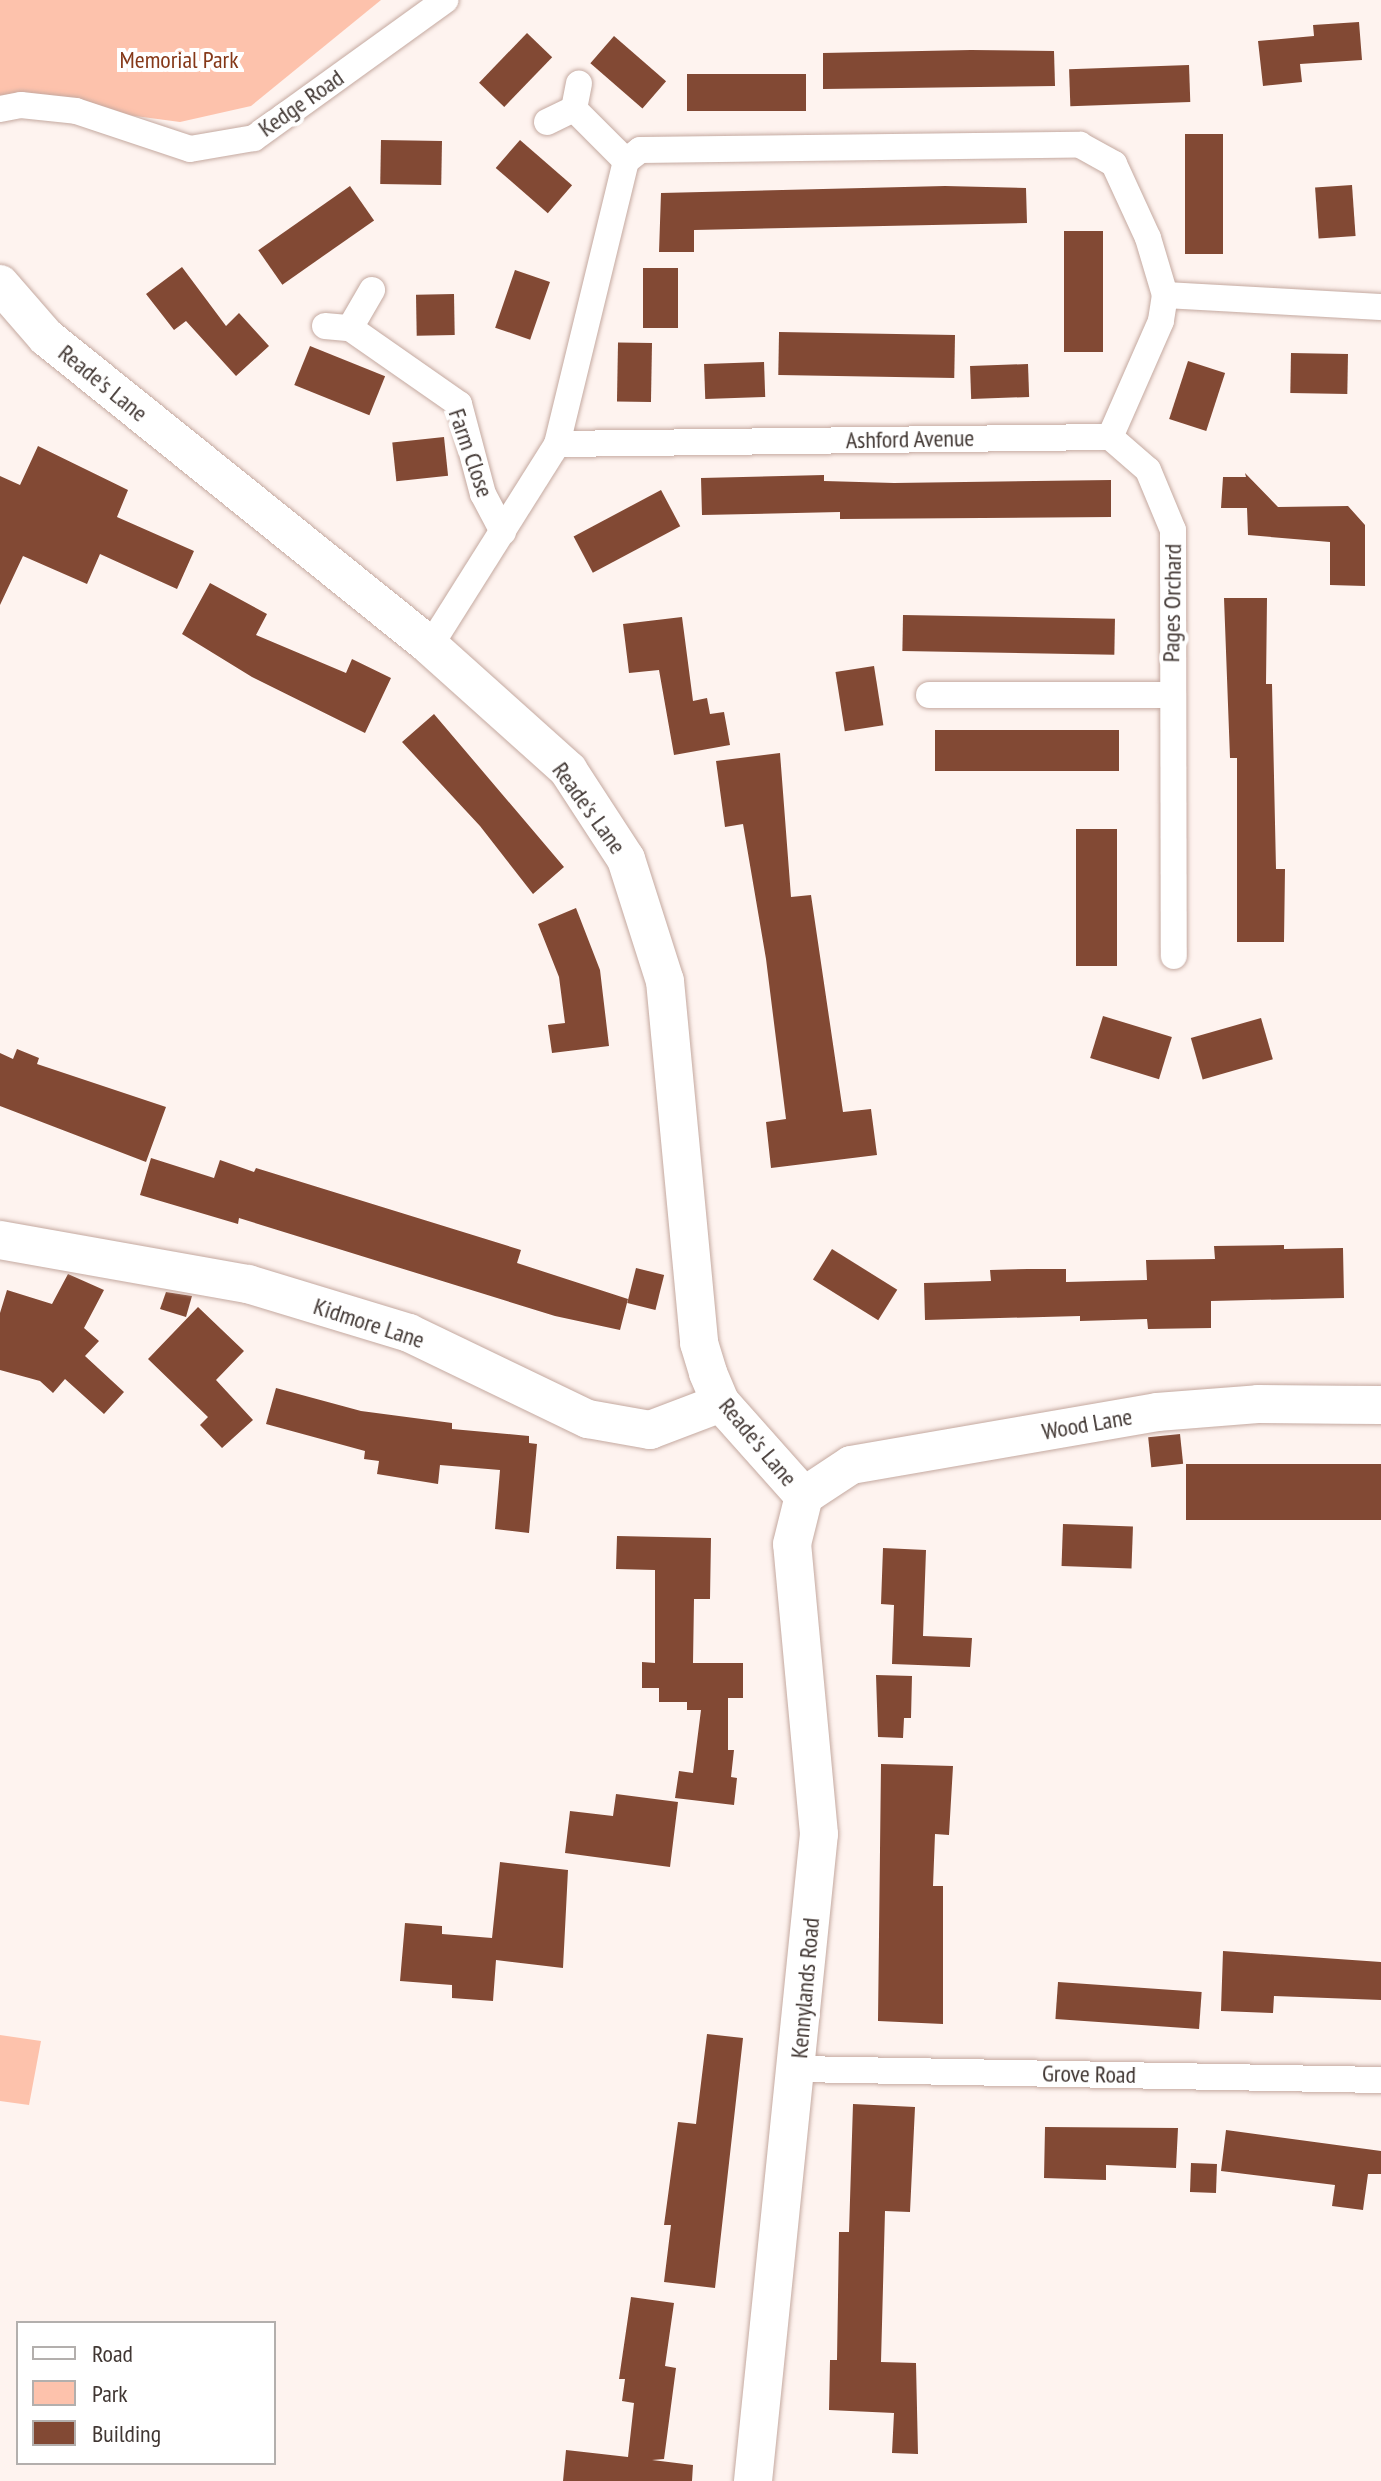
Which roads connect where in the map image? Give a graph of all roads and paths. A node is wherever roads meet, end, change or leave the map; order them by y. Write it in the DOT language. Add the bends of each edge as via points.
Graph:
graph roads {
  1 [pos="445,0"];
  2 [pos="579,83"];
  3 [pos="0,109"];
  4 [pos="574,109"];
  5 [pos="547,122"];
  6 [pos="626,161"];
  7 [pos="0,284"];
  8 [pos="372,290"];
  9 [pos="1165,295"];
  10 [pos="1381,307"];
  11 [pos="1110,437"];
  12 [pos="557,444"];
  13 [pos="503,532"];
  14 [pos="430,646"];
  15 [pos="929,695"];
  16 [pos="1171,695"];
  17 [pos="1174,956"];
  18 [pos="0,1240"];
  19 [pos="721,1403"];
  20 [pos="1381,1405"];
  21 [pos="804,1496"];
  22 [pos="798,2069"];
  23 [pos="1381,2080"];
  24 [pos="753,2481"];
  1 -- 3 [label="street, Kedge Road" via="254,138 190,149 76,111 21,105"];
  2 -- 4 [label="street"];
  4 -- 5 [label="street"];
  4 -- 6 [label="street"];
  6 -- 9 [label="street" via="640,150 1080,145 1114,164 1148,238"];
  6 -- 12 [label="street"];
  7 -- 14 [label="street, Reade's Lane" via="46,337"];
  8 -- 13 [label="street, Farm Close" via="338,327 459,404 483,494"];
  9 -- 10 [label="street"];
  9 -- 11 [label="street" via="1161,321"];
  11 -- 12 [label="street, Ashford Avenue"];
  11 -- 16 [label="street, Pages Orchard" via="1148,470 1173,530"];
  12 -- 13 [label="street"];
  13 -- 14 [label="street"];
  14 -- 19 [label="street, Reade's Lane" via="568,770 626,859 665,981 699,1343"];
  15 -- 16 [label="street, Pages Orchard"];
  16 -- 17 [label="street, Pages Orchard"];
  18 -- 19 [label="street, Kidmore Lane" via="248,1284 409,1333 588,1419 650,1430"];
  19 -- 21 [label="street, Reade's Lane"];
  20 -- 21 [label="street, Wood Lane" via="1258,1404 1157,1412 851,1465"];
  21 -- 22 [label="street, Kennylands Road" via="792,1544 819,1834"];
  22 -- 23 [label="street, Grove Road"];
  22 -- 24 [label="street, Kennylands Road"];
}
